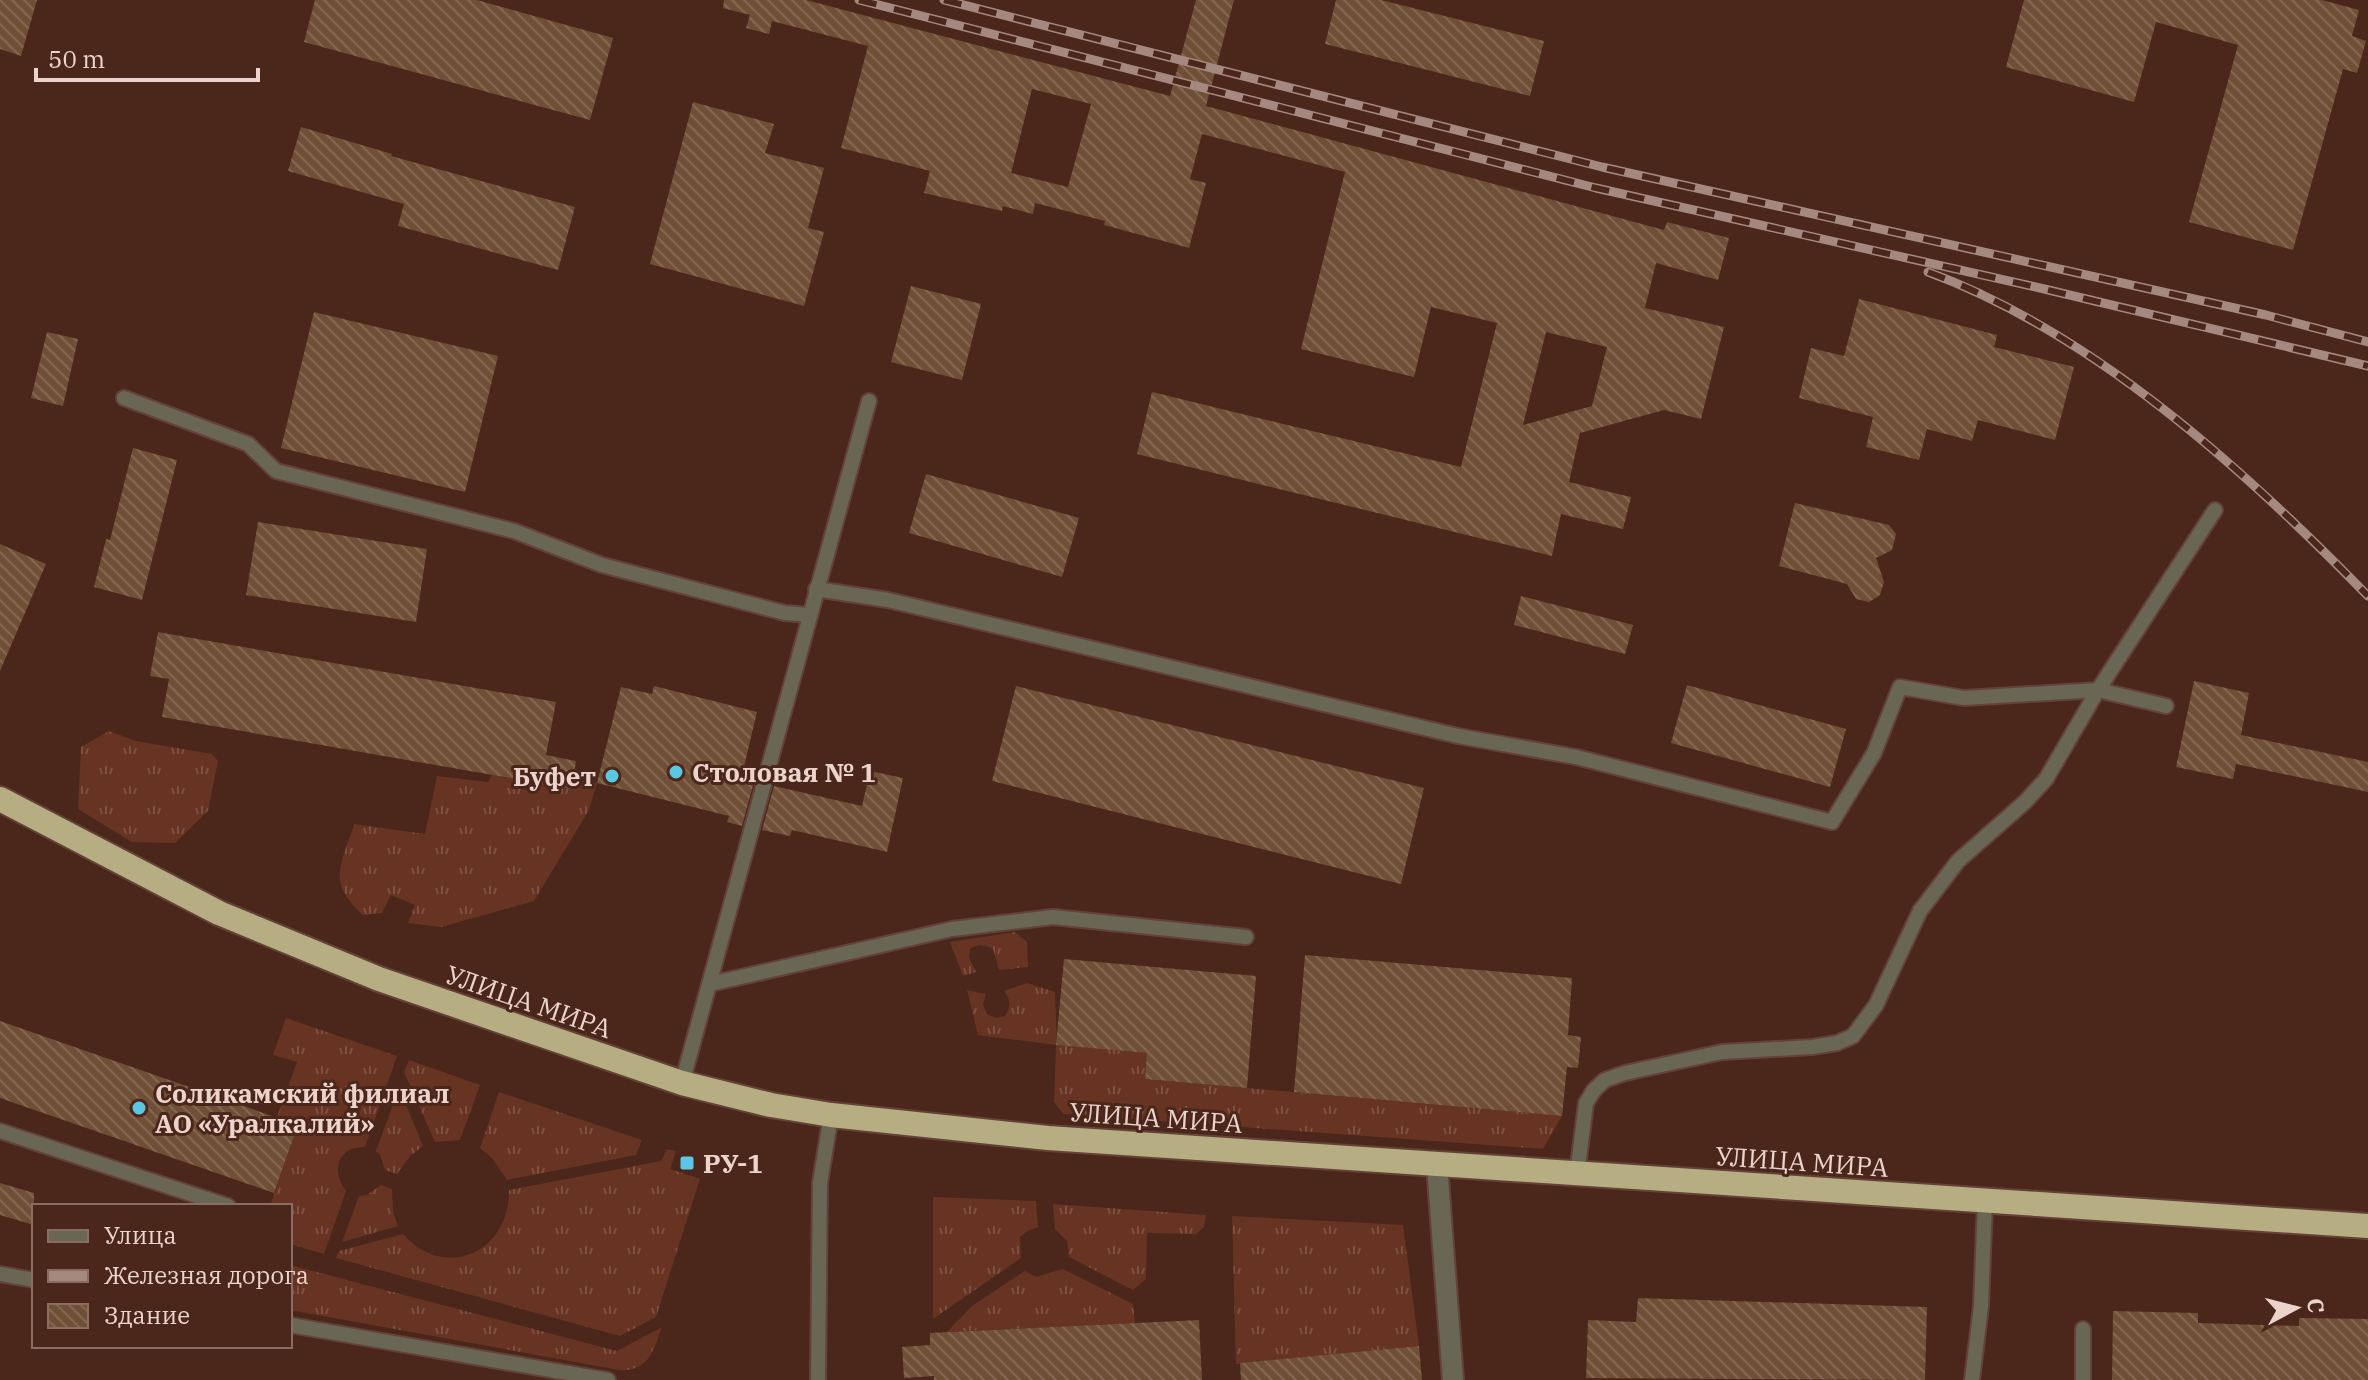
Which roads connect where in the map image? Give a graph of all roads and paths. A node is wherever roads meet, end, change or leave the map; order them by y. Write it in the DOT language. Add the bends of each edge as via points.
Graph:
graph roads {
  1 [pos="124,398"];
  2 [pos="869,401"];
  3 [pos="2215,510"];
  4 [pos="816,589"];
  5 [pos="809,615"];
  6 [pos="2098,690"];
  7 [pos="2166,706"];
  8 [pos="0,799"];
  9 [pos="1246,937"];
  10 [pos="710,984"];
  11 [pos="682,1083"];
  12 [pos="831,1115"];
  13 [pos="0,1131"];
  14 [pos="1437,1165"];
  15 [pos="1577,1174"];
  16 [pos="1985,1201"];
  17 [pos="222,1204"];
  18 [pos="2368,1226"];
  19 [pos="0,1274"];
  20 [pos="32,1280"];
  21 [pos="292,1325"];
  22 [pos="2083,1329"];
  23 [pos="608,1380"];
  24 [pos="818,1380"];
  25 [pos="1453,1380"];
  26 [pos="1972,1380"];
  27 [pos="2083,1380"];
  1 -- 5 [label="lane" via="248,444 276,471 514,531 602,565"];
  2 -- 4 [label="lane"];
  3 -- 6 [label="lane"];
  4 -- 5 [label="lane"];
  4 -- 6 [label="lane" via="888,600 1458,736 1576,757 1832,822 1874,753 1900,687 1964,698"];
  5 -- 10 [label="lane"];
  6 -- 7 [label="lane"];
  6 -- 15 [label="lane" via="2046,779 1958,861 1920,911 1876,1005 1853,1036 1812,1047 1722,1052 1605,1080 1586,1103"];
  8 -- 11 [label="highway, УЛИЦА МИРА" via="219,913 379,979"];
  9 -- 10 [label="lane" via="1053,917 1024,919 952,929"];
  10 -- 11 [label="lane"];
  11 -- 12 [label="highway, УЛИЦА МИРА"];
  12 -- 14 [label="highway, УЛИЦА МИРА" via="1048,1138"];
  12 -- 24 [label="lane" via="820,1183"];
  13 -- 17 [label="lane"];
  14 -- 15 [label="highway, УЛИЦА МИРА"];
  14 -- 25 [label="street"];
  15 -- 16 [label="highway, УЛИЦА МИРА"];
  16 -- 18 [label="highway, УЛИЦА МИРА"];
  16 -- 26 [label="lane"];
  19 -- 20 [label="lane"];
  21 -- 23 [label="lane"];
  22 -- 27 [label="lane"];
}
